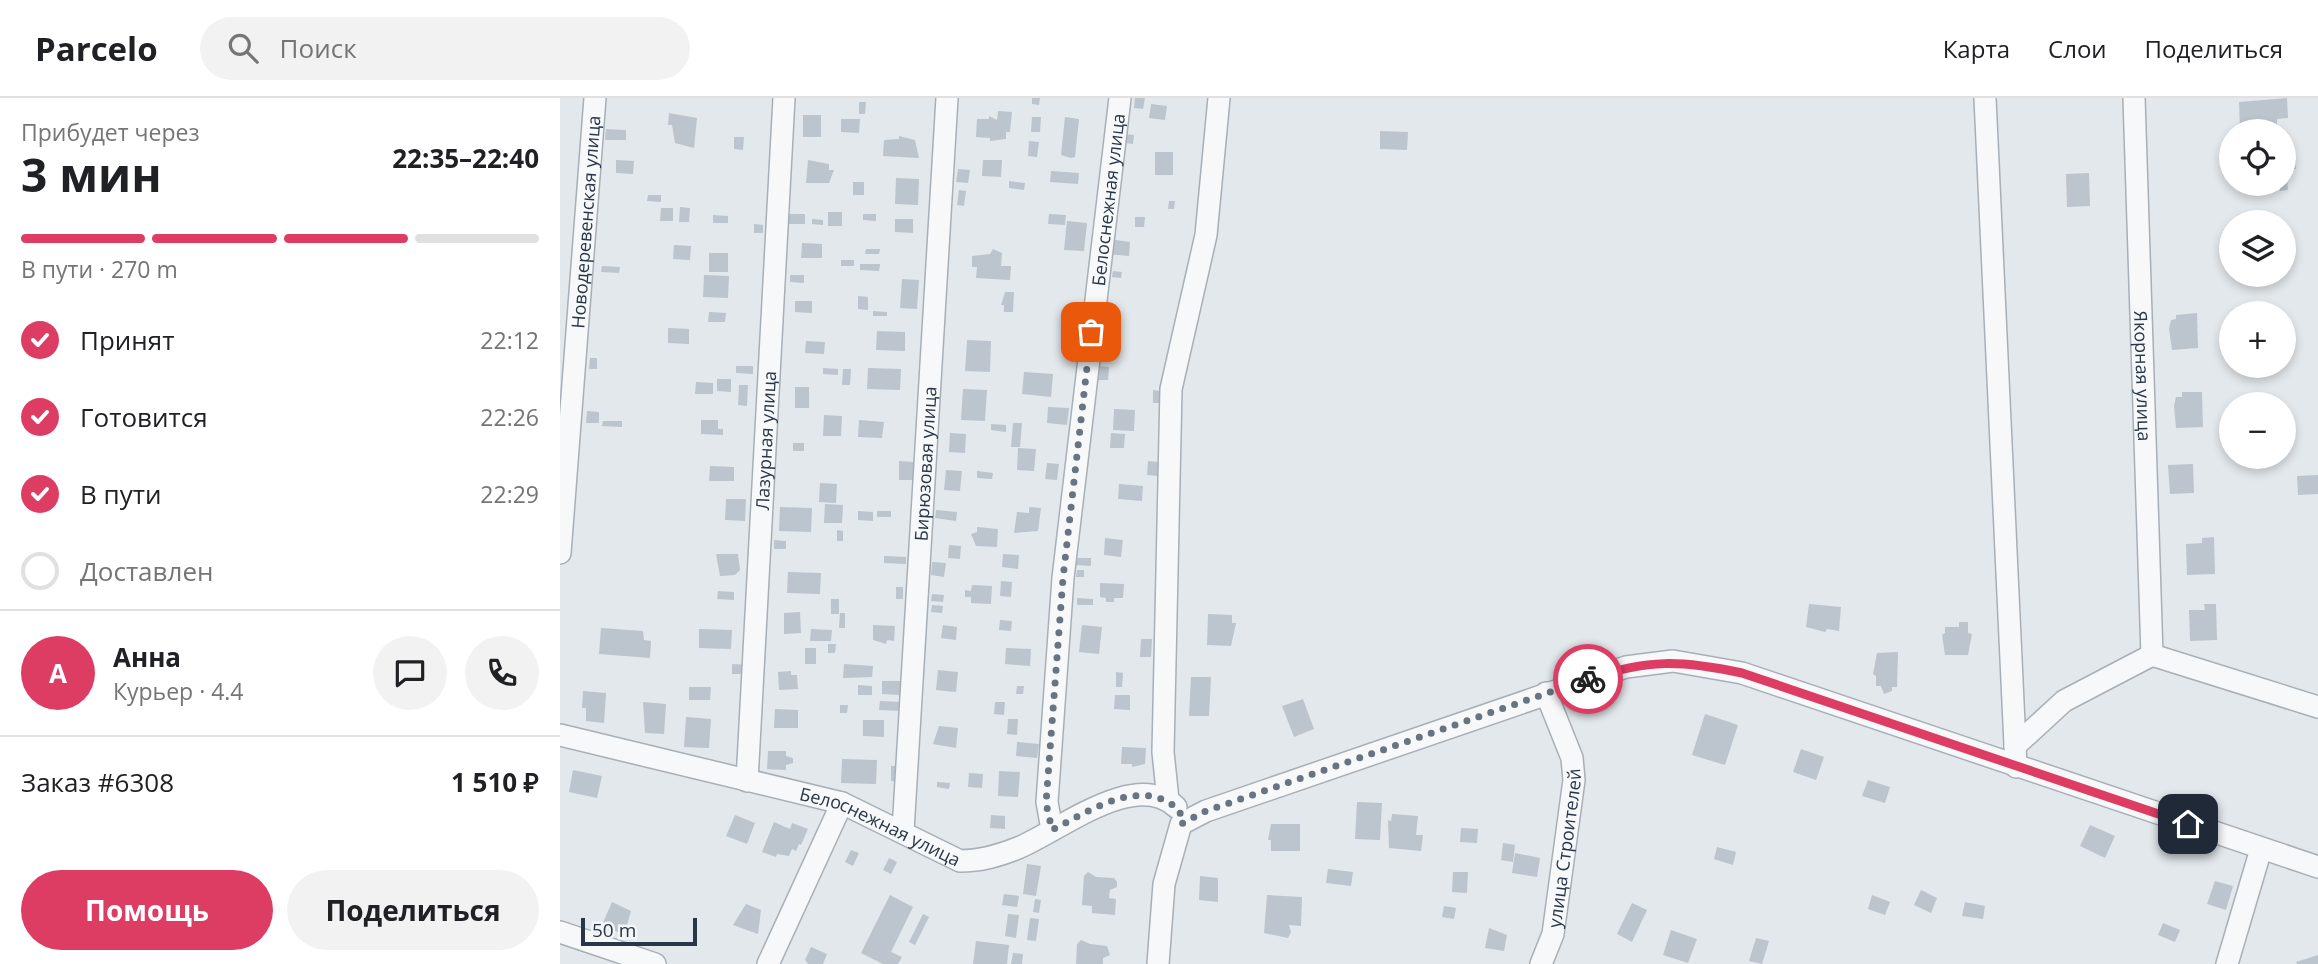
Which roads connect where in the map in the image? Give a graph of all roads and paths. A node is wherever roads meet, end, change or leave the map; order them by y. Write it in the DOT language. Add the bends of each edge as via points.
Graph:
graph roads {
  1 [pos="595,98"];
  2 [pos="785,98"];
  3 [pos="947,98"];
  4 [pos="1120,98"];
  5 [pos="1219,98"];
  6 [pos="1985,98"];
  7 [pos="2134,98"];
  8 [pos="560,553"];
  9 [pos="2152,655"];
  10 [pos="1546,693"];
  11 [pos="2318,707"];
  12 [pos="560,735"];
  13 [pos="2016,756"];
  14 [pos="747,781"];
  15 [pos="1168,800"];
  16 [pos="842,803"];
  17 [pos="1181,824"];
  18 [pos="1052,830"];
  19 [pos="903,831"];
  20 [pos="2261,849"];
  21 [pos="2318,867"];
  22 [pos="560,932"];
  23 [pos="655,964"];
  24 [pos="768,964"];
  25 [pos="1158,964"];
  26 [pos="1541,964"];
  27 [pos="2227,964"];
  1 -- 8 [label="street, Новодеревенская улица"];
  2 -- 14 [label="street, Лазурная улица"];
  3 -- 19 [label="street, Бирюзовая улица"];
  4 -- 18 [label="street, Белоснежная улица" via="1063,578 1046,803"];
  5 -- 15 [label="street" via="1206,235 1171,389 1163,752"];
  6 -- 13 [label="street"];
  7 -- 9 [label="street, Якорная улица"];
  9 -- 11 [label="street"];
  9 -- 13 [label="street" via="2064,701"];
  10 -- 13 [label="street" via="1626,667 1674,661 1742,673"];
  10 -- 17 [label="street" via="1206,811"];
  10 -- 26 [label="street, улица Строителей" via="1573,758 1574,780 1553,934"];
  12 -- 14 [label="street, Белоснежная улица"];
  13 -- 20 [label="street"];
  14 -- 16 [label="street, Белоснежная улица"];
  15 -- 17 [label="street" via="1180,811"];
  15 -- 18 [label="street" via="1154,794 1128,796"];
  16 -- 19 [label="street, Белоснежная улица"];
  16 -- 24 [label="street"];
  17 -- 25 [label="street" via="1164,884"];
  18 -- 19 [label="street, Белоснежная улица" via="1020,848 981,861 960,861"];
  20 -- 21 [label="street"];
  20 -- 27 [label="street"];
  22 -- 23 [label="street"];
}
